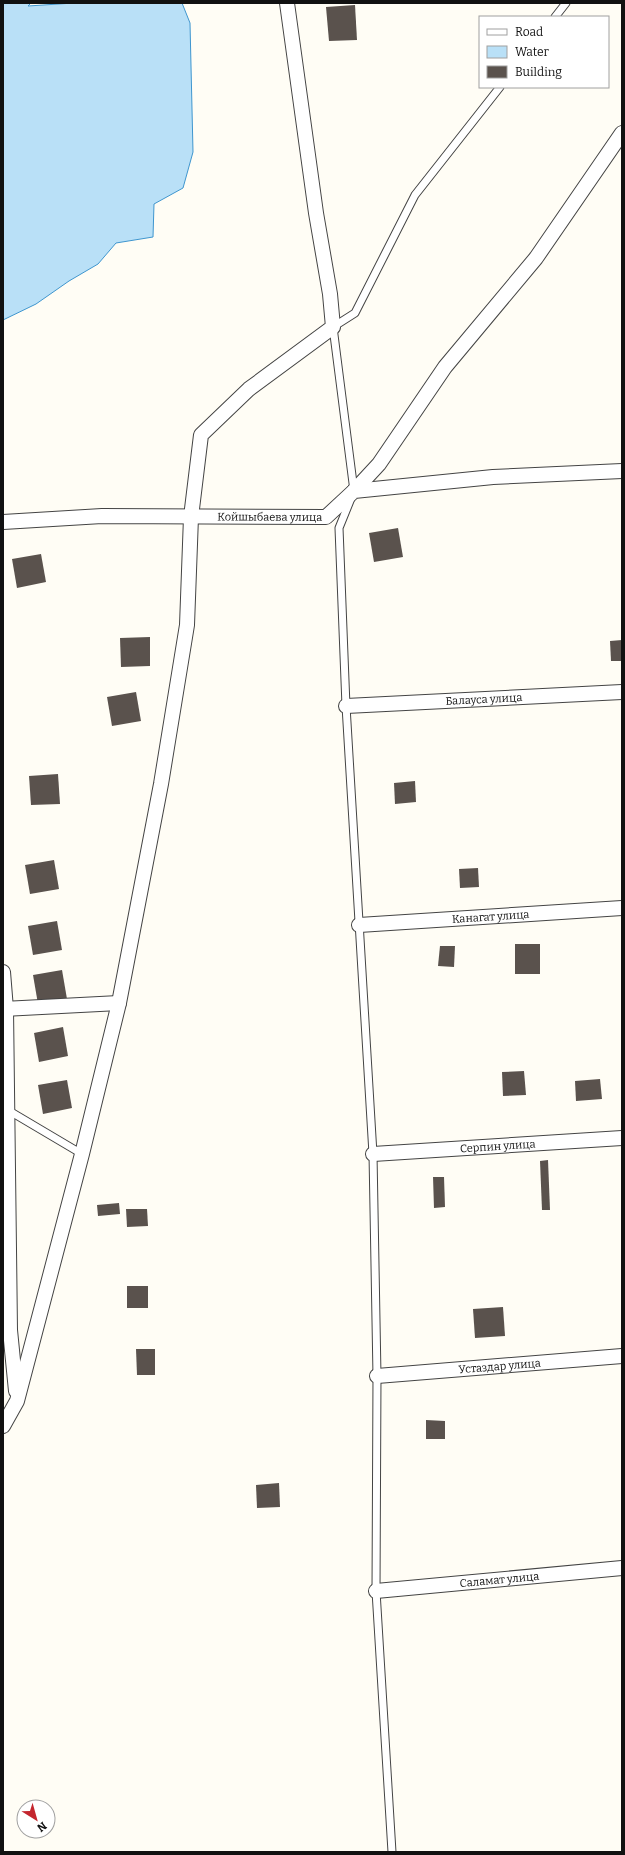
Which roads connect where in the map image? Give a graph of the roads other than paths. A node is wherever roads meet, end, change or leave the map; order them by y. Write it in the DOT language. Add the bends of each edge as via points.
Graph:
graph roads {
  1 [pos="287,3"];
  2 [pos="566,3"];
  3 [pos="556,16"];
  4 [pos="499,88"];
  5 [pos="622,133"];
  6 [pos="333,326"];
  7 [pos="622,471"];
  8 [pos="354,491"];
  9 [pos="191,516"];
  10 [pos="3,522"];
  11 [pos="622,692"];
  12 [pos="346,706"];
  13 [pos="622,908"];
  14 [pos="359,925"];
  15 [pos="3,972"];
  16 [pos="119,1003"];
  17 [pos="4,1009"];
  18 [pos="5,1108"];
  19 [pos="622,1138"];
  20 [pos="82,1154"];
  21 [pos="373,1154"];
  22 [pos="622,1356"];
  23 [pos="377,1376"];
  24 [pos="17,1401"];
  25 [pos="3,1426"];
  26 [pos="622,1568"];
  27 [pos="376,1591"];
  28 [pos="392,1852"];
  1 -- 6 [label="street"];
  2 -- 3 [label="lane"];
  4 -- 6 [label="lane" via="415,195 355,313"];
  5 -- 8 [label="street, Койшыбаева улица" via="536,258 446,367 379,464"];
  6 -- 8 [label="lane"];
  6 -- 9 [label="street" via="249,389 200,435"];
  7 -- 8 [label="street" via="493,477"];
  8 -- 9 [label="street, Койшыбаева улица" via="326,517"];
  8 -- 12 [label="lane" via="339,528"];
  9 -- 10 [label="street, Койшыбаева улица" via="102,516"];
  9 -- 16 [label="street" via="187,625 161,784"];
  11 -- 12 [label="street, Балауса улица"];
  12 -- 14 [label="lane"];
  13 -- 14 [label="street, Канагат улица"];
  14 -- 21 [label="lane"];
  15 -- 17 [label="street"];
  16 -- 17 [label="street"];
  16 -- 20 [label="street"];
  17 -- 18 [label="street"];
  18 -- 20 [label="lane"];
  18 -- 24 [label="street" via="10,1330"];
  19 -- 21 [label="street, Серпин улица"];
  20 -- 24 [label="street"];
  21 -- 23 [label="lane"];
  22 -- 23 [label="street, Устаздар улица"];
  23 -- 27 [label="lane"];
  24 -- 25 [label="street"];
  26 -- 27 [label="street, Саламат улица"];
  27 -- 28 [label="lane"];
}
